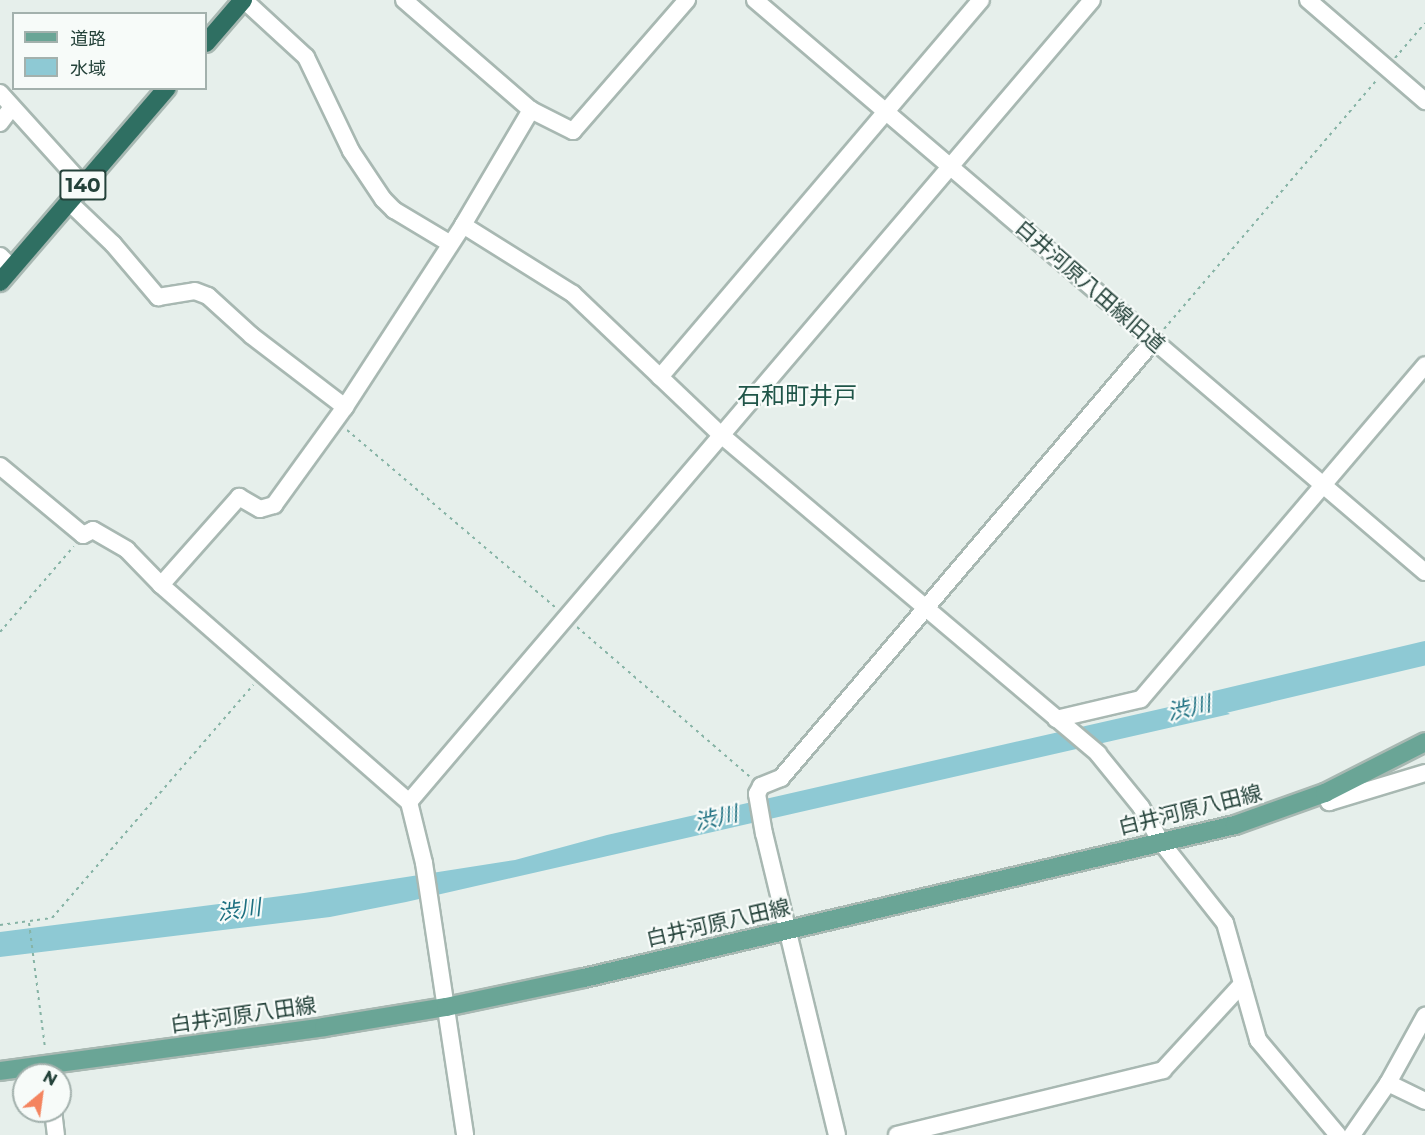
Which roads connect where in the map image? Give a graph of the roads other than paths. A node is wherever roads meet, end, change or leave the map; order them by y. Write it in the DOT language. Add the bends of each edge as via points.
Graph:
graph roads {
  1 [pos="243,0"];
  2 [pos="404,0"];
  3 [pos="687,0"];
  4 [pos="755,0"];
  5 [pos="981,0"];
  6 [pos="1092,0"];
  7 [pos="1308,0"];
  8 [pos="207,42"];
  9 [pos="164,90"];
  10 [pos="0,93"];
  11 [pos="1425,102"];
  12 [pos="12,107"];
  13 [pos="531,110"];
  14 [pos="886,111"];
  15 [pos="0,123"];
  16 [pos="950,166"];
  17 [pos="83,185"];
  18 [pos="69,202"];
  19 [pos="463,225"];
  20 [pos="449,243"];
  21 [pos="6,262"];
  22 [pos="0,282"];
  23 [pos="1154,340"];
  24 [pos="1425,365"];
  25 [pos="660,377"];
  26 [pos="345,407"];
  27 [pos="720,434"];
  28 [pos="0,466"];
  29 [pos="1323,484"];
  30 [pos="1425,572"];
  31 [pos="161,585"];
  32 [pos="926,606"];
  33 [pos="1061,722"];
  34 [pos="1425,742"];
  35 [pos="1425,773"];
  36 [pos="1325,793"];
  37 [pos="409,802"];
  38 [pos="1161,842"];
  39 [pos="787,930"];
  40 [pos="1242,984"];
  41 [pos="446,1007"];
  42 [pos="1425,1016"];
  43 [pos="72,1066"];
  44 [pos="1388,1083"];
  45 [pos="1425,1101"];
  46 [pos="465,1135"];
  47 [pos="837,1135"];
  48 [pos="897,1135"];
  49 [pos="1338,1135"];
  50 [pos="1352,1135"];
  1 -- 8 [label="highway"];
  1 -- 20 [label="street" via="306,57 351,151 383,199 394,210"];
  2 -- 13 [label="street"];
  3 -- 13 [label="street" via="573,131"];
  4 -- 14 [label="street, 白井河原八田線旧道"];
  5 -- 14 [label="street"];
  6 -- 16 [label="street"];
  7 -- 11 [label="street"];
  9 -- 17 [label="highway, 140"];
  10 -- 12 [label="street"];
  12 -- 15 [label="street"];
  12 -- 17 [label="street"];
  13 -- 19 [label="street"];
  14 -- 16 [label="street, 白井河原八田線旧道"];
  14 -- 25 [label="street"];
  16 -- 23 [label="street, 白井河原八田線旧道"];
  16 -- 27 [label="street"];
  17 -- 18 [label="highway, 140"];
  18 -- 21 [label="highway, 140"];
  18 -- 26 [label="street" via="113,244 158,297 195,291 208,296 252,336"];
  19 -- 20 [label="street"];
  19 -- 25 [label="street" via="573,294"];
  20 -- 26 [label="street"];
  21 -- 22 [label="highway, 140"];
  23 -- 29 [label="street, 白井河原八田線旧道"];
  23 -- 32 [label="street"];
  24 -- 29 [label="street"];
  25 -- 27 [label="street"];
  26 -- 31 [label="street" via="274,505 260,509 240,497"];
  27 -- 32 [label="street"];
  27 -- 37 [label="street"];
  28 -- 31 [label="street" via="83,535 93,530 127,550"];
  29 -- 30 [label="street, 白井河原八田線旧道"];
  29 -- 33 [label="street" via="1141,699"];
  31 -- 37 [label="street"];
  32 -- 33 [label="street"];
  32 -- 39 [label="street" via="781,778 759,790 764,834"];
  33 -- 38 [label="street" via="1098,754 1142,807"];
  34 -- 36 [label="main road, 白井河原八田線"];
  35 -- 36 [label="street" via="1329,802"];
  36 -- 38 [label="main road, 白井河原八田線" via="1235,825"];
  37 -- 41 [label="street" via="424,863"];
  38 -- 39 [label="main road, 白井河原八田線"];
  38 -- 40 [label="street" via="1225,923"];
  39 -- 41 [label="main road, 白井河原八田線"];
  39 -- 47 [label="street"];
  40 -- 48 [label="street" via="1163,1070"];
  40 -- 49 [label="street" via="1258,1040"];
  41 -- 43 [label="main road, 白井河原八田線"];
  41 -- 46 [label="street"];
  42 -- 44 [label="street"];
  44 -- 45 [label="street"];
  44 -- 50 [label="street"];
}
